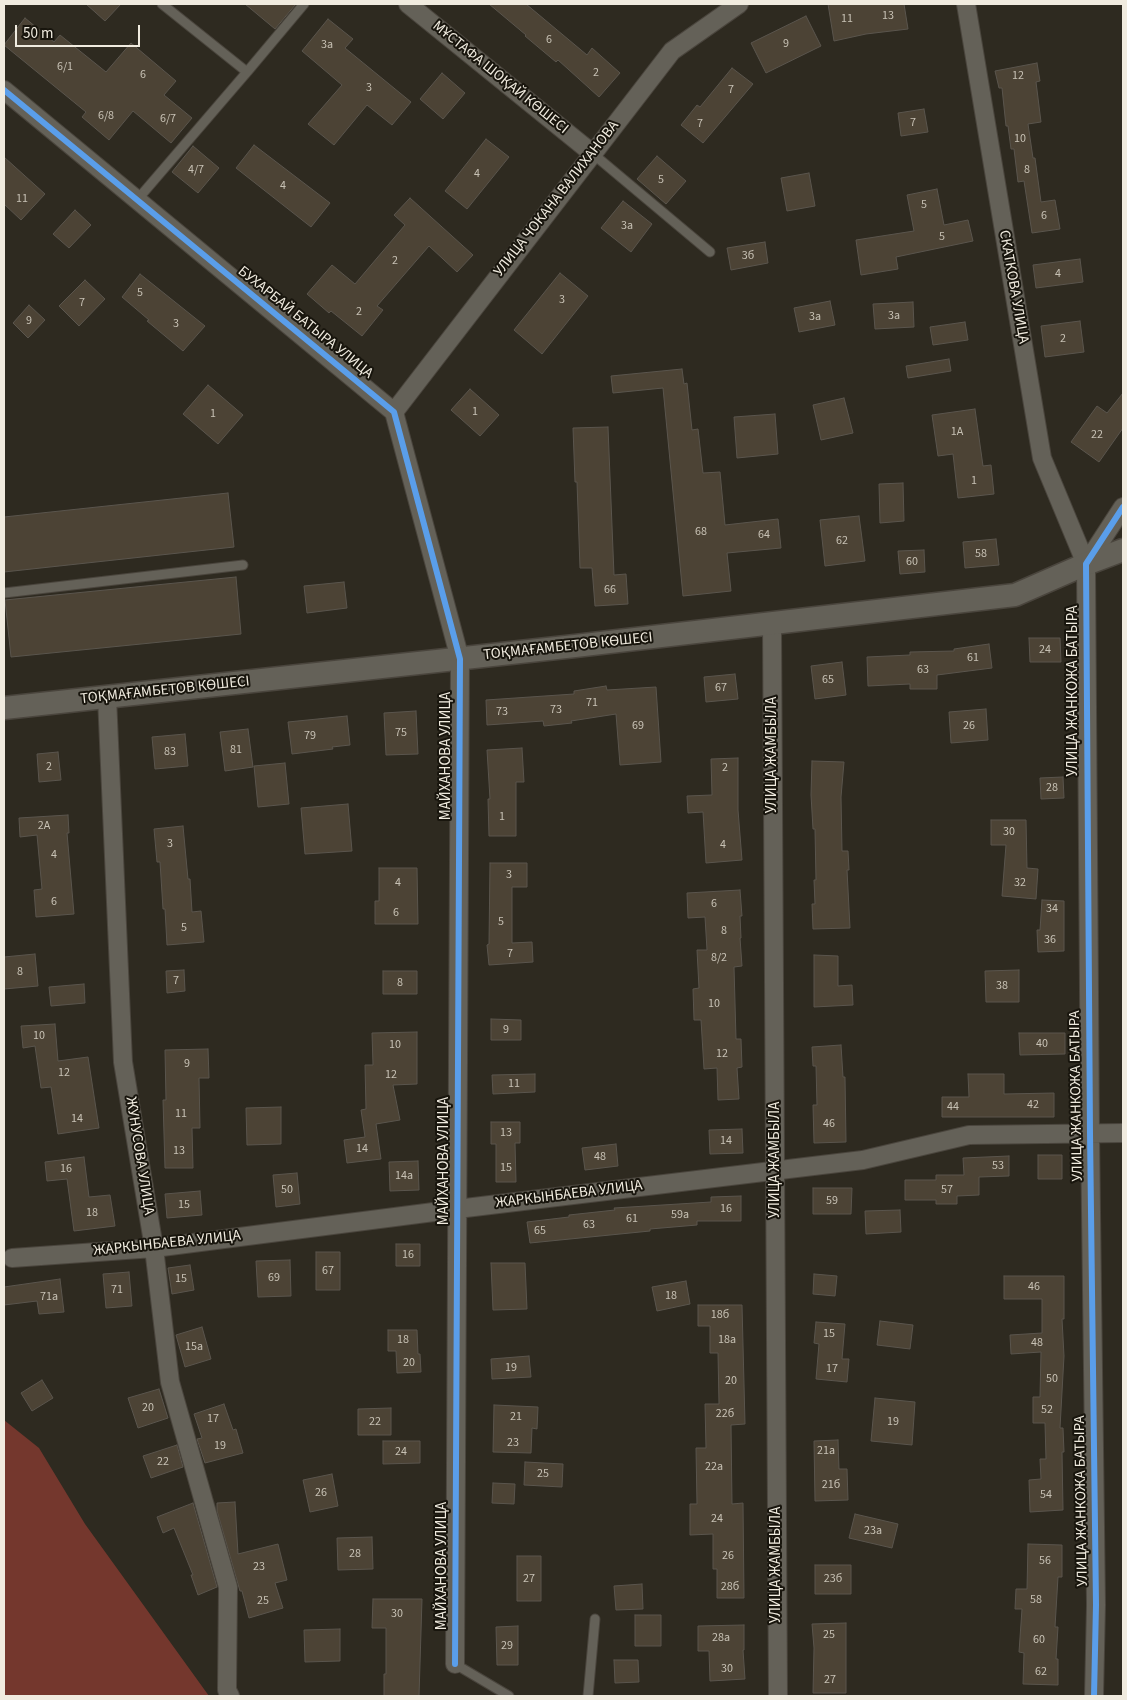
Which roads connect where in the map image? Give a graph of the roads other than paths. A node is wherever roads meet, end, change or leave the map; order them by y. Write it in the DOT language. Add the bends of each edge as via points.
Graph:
graph roads {
  1 [pos="162,4"];
  2 [pos="304,4"];
  3 [pos="408,4"];
  4 [pos="739,4"];
  5 [pos="966,4"];
  6 [pos="247,72"];
  7 [pos="4,90"];
  8 [pos="592,153"];
  9 [pos="137,200"];
  10 [pos="710,252"];
  11 [pos="394,412"];
  12 [pos="1123,507"];
  13 [pos="1123,550"];
  14 [pos="1086,564"];
  15 [pos="243,565"];
  16 [pos="4,593"];
  17 [pos="772,624"];
  18 [pos="460,659"];
  19 [pos="106,697"];
  20 [pos="4,708"];
  21 [pos="1090,1133"];
  22 [pos="1123,1133"];
  23 [pos="776,1170"];
  24 [pos="457,1209"];
  25 [pos="154,1248"];
  26 [pos="12,1258"];
  27 [pos="595,1619"];
  28 [pos="454,1664"];
  29 [pos="230,1696"];
  30 [pos="509,1696"];
  31 [pos="588,1696"];
  32 [pos="778,1696"];
  33 [pos="1094,1696"];
  1 -- 6 [label="lane"];
  2 -- 6 [label="lane"];
  3 -- 8 [label="street, МҰСТАФА ШОҚАЙ КӨШЕСІ"];
  4 -- 8 [label="street, УЛИЦА ЧОКАНА ВАЛИХАНОВА" via="672,51"];
  5 -- 14 [label="street, СКАТКОВА УЛИЦА" via="1042,458"];
  6 -- 9 [label="lane"];
  7 -- 9 [label="street, БУХАРБАЙ БАТЫРА УЛИЦА"];
  8 -- 10 [label="lane"];
  8 -- 11 [label="street, УЛИЦА ЧОКАНА ВАЛИХАНОВА"];
  9 -- 11 [label="street, БУХАРБАЙ БАТЫРА УЛИЦА"];
  11 -- 18 [label="street"];
  12 -- 14 [label="street"];
  13 -- 14 [label="street, ТОҚМАҒАМБЕТОВ КӨШЕСІ"];
  14 -- 17 [label="street, ТОҚМАҒАМБЕТОВ КӨШЕСІ" via="1015,595"];
  14 -- 21 [label="street, УЛИЦА ЖАНКОЖА БАТЫРА"];
  15 -- 16 [label="lane"];
  17 -- 18 [label="street, ТОҚМАҒАМБЕТОВ КӨШЕСІ"];
  17 -- 23 [label="street, УЛИЦА ЖАМБЫЛА"];
  18 -- 19 [label="street, ТОҚМАҒАМБЕТОВ КӨШЕСІ"];
  18 -- 24 [label="street, МАЙХАНОВА УЛИЦА"];
  19 -- 20 [label="street, ТОҚМАҒАМБЕТОВ КӨШЕСІ"];
  19 -- 25 [label="street, ЖУНУСОВА УЛИЦА" via="123,1062"];
  21 -- 22 [label="street, ЖАРКЫНБАЕВА УЛИЦА"];
  21 -- 23 [label="street, ЖАРКЫНБАЕВА УЛИЦА" via="968,1135 863,1160"];
  21 -- 33 [label="street, УЛИЦА ЖАНКОЖА БАТЫРА" via="1096,1605"];
  23 -- 24 [label="street, ЖАРКЫНБАЕВА УЛИЦА"];
  23 -- 32 [label="street, УЛИЦА ЖАМБЫЛА"];
  24 -- 25 [label="street, ЖАРКЫНБАЕВА УЛИЦА"];
  24 -- 28 [label="street, МАЙХАНОВА УЛИЦА"];
  25 -- 26 [label="street, ЖАРКЫНБАЕВА УЛИЦА"];
  25 -- 29 [label="street, ЖУНУСОВА УЛИЦА" via="170,1382 228,1587 227,1690"];
  27 -- 31 [label="lane"];
  28 -- 30 [label="lane"];
}
